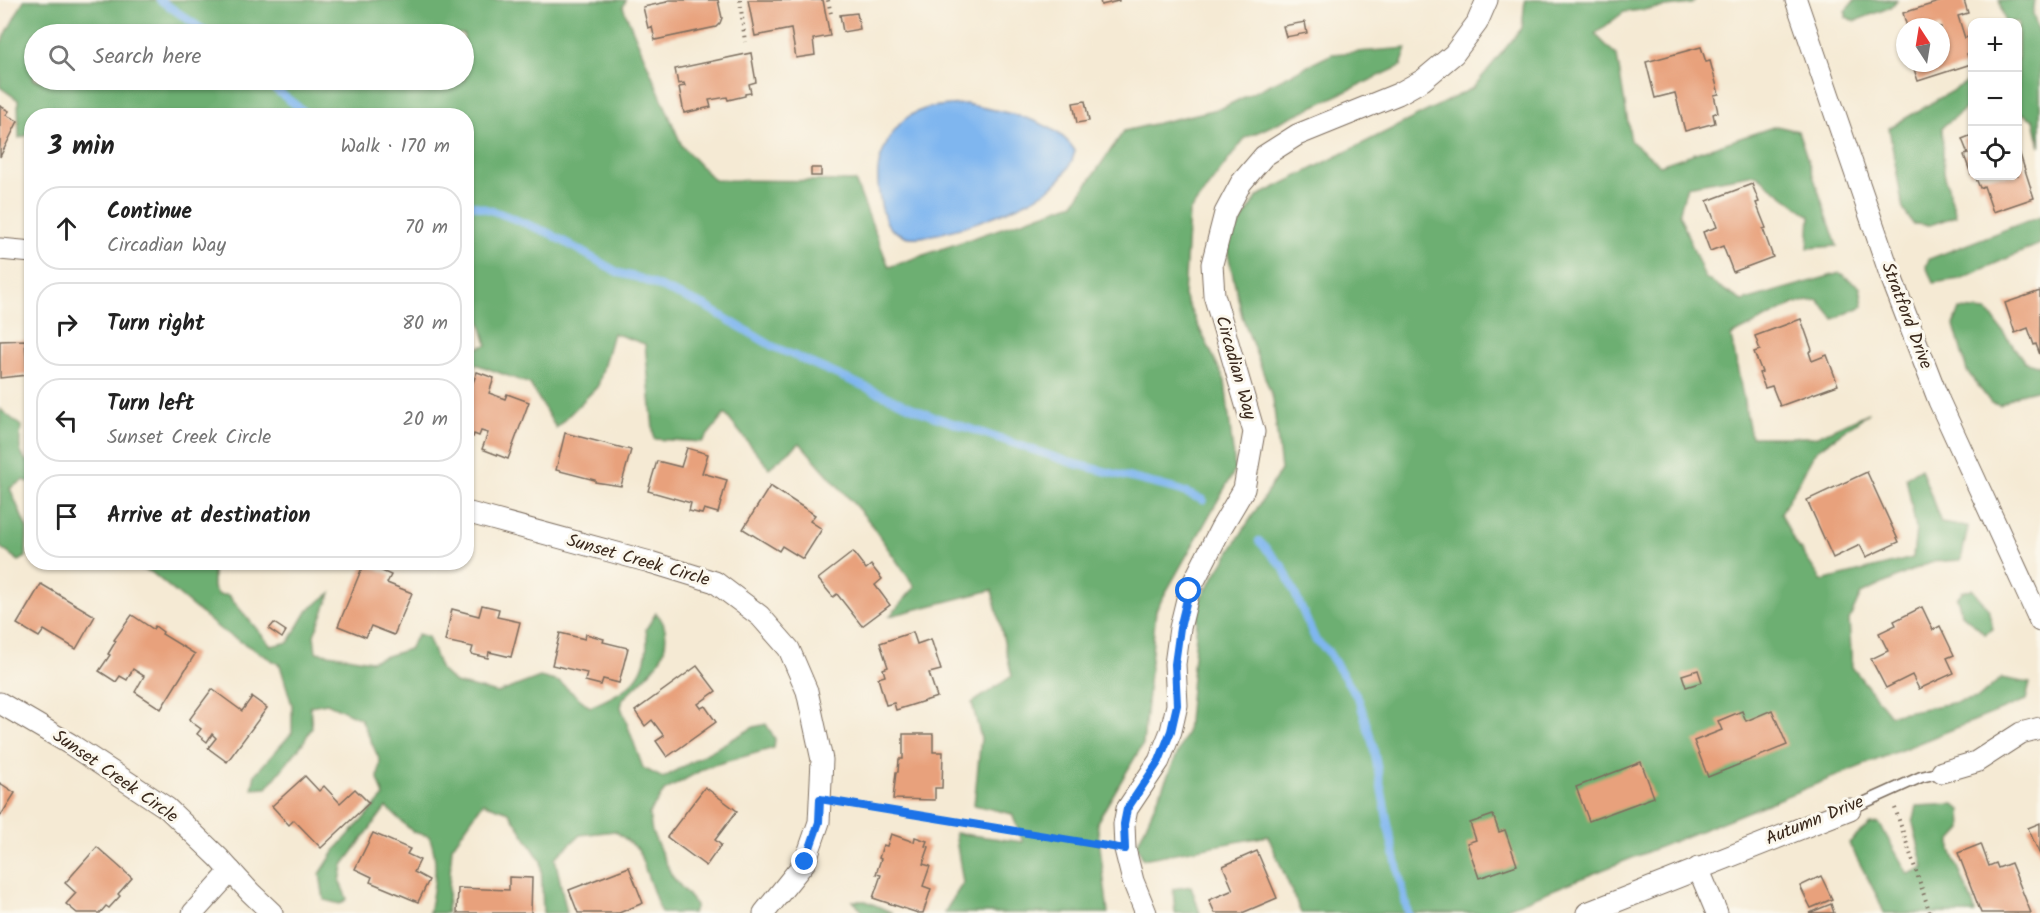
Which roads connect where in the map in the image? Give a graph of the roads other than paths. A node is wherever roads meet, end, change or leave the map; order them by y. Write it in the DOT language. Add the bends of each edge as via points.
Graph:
graph roads {
  1 [pos="1487,0"];
  2 [pos="1796,0"];
  3 [pos="0,249"];
  4 [pos="24,251"];
  5 [pos="474,514"];
  6 [pos="2040,621"];
  7 [pos="0,703"];
  8 [pos="2040,728"];
  9 [pos="1942,772"];
  10 [pos="1850,809"];
  11 [pos="1698,868"];
  12 [pos="231,871"];
  13 [pos="193,913"];
  14 [pos="272,913"];
  15 [pos="764,913"];
  16 [pos="1146,913"];
  17 [pos="1587,913"];
  18 [pos="1717,913"];
  1 -- 16 [label="street, Circadian Way" via="1477,23 1454,54 1423,80 1297,135 1264,156 1241,183 1225,213 1212,264 1214,295 1254,432 1244,489 1189,591 1175,664 1177,705 1171,731 1159,761 1127,809 1125,849"];
  2 -- 6 [label="street, Stratford Drive" via="1890,274 1939,401"];
  3 -- 4 [label="street"];
  5 -- 15 [label="street, Sunset Creek Circle" via="715,582 760,616 789,649 807,691 822,760 819,822 805,862"];
  7 -- 12 [label="street, Sunset Creek Circle" via="167,808"];
  8 -- 9 [label="street, Autumn Drive" via="2021,733 1977,762"];
  9 -- 10 [label="lane, Autumn Drive" via="1889,790"];
  10 -- 11 [label="street, Autumn Drive"];
  11 -- 17 [label="street, Autumn Drive"];
  11 -- 18 [label="street"];
  12 -- 13 [label="street"];
  12 -- 14 [label="street, Sunset Creek Circle"];
}
